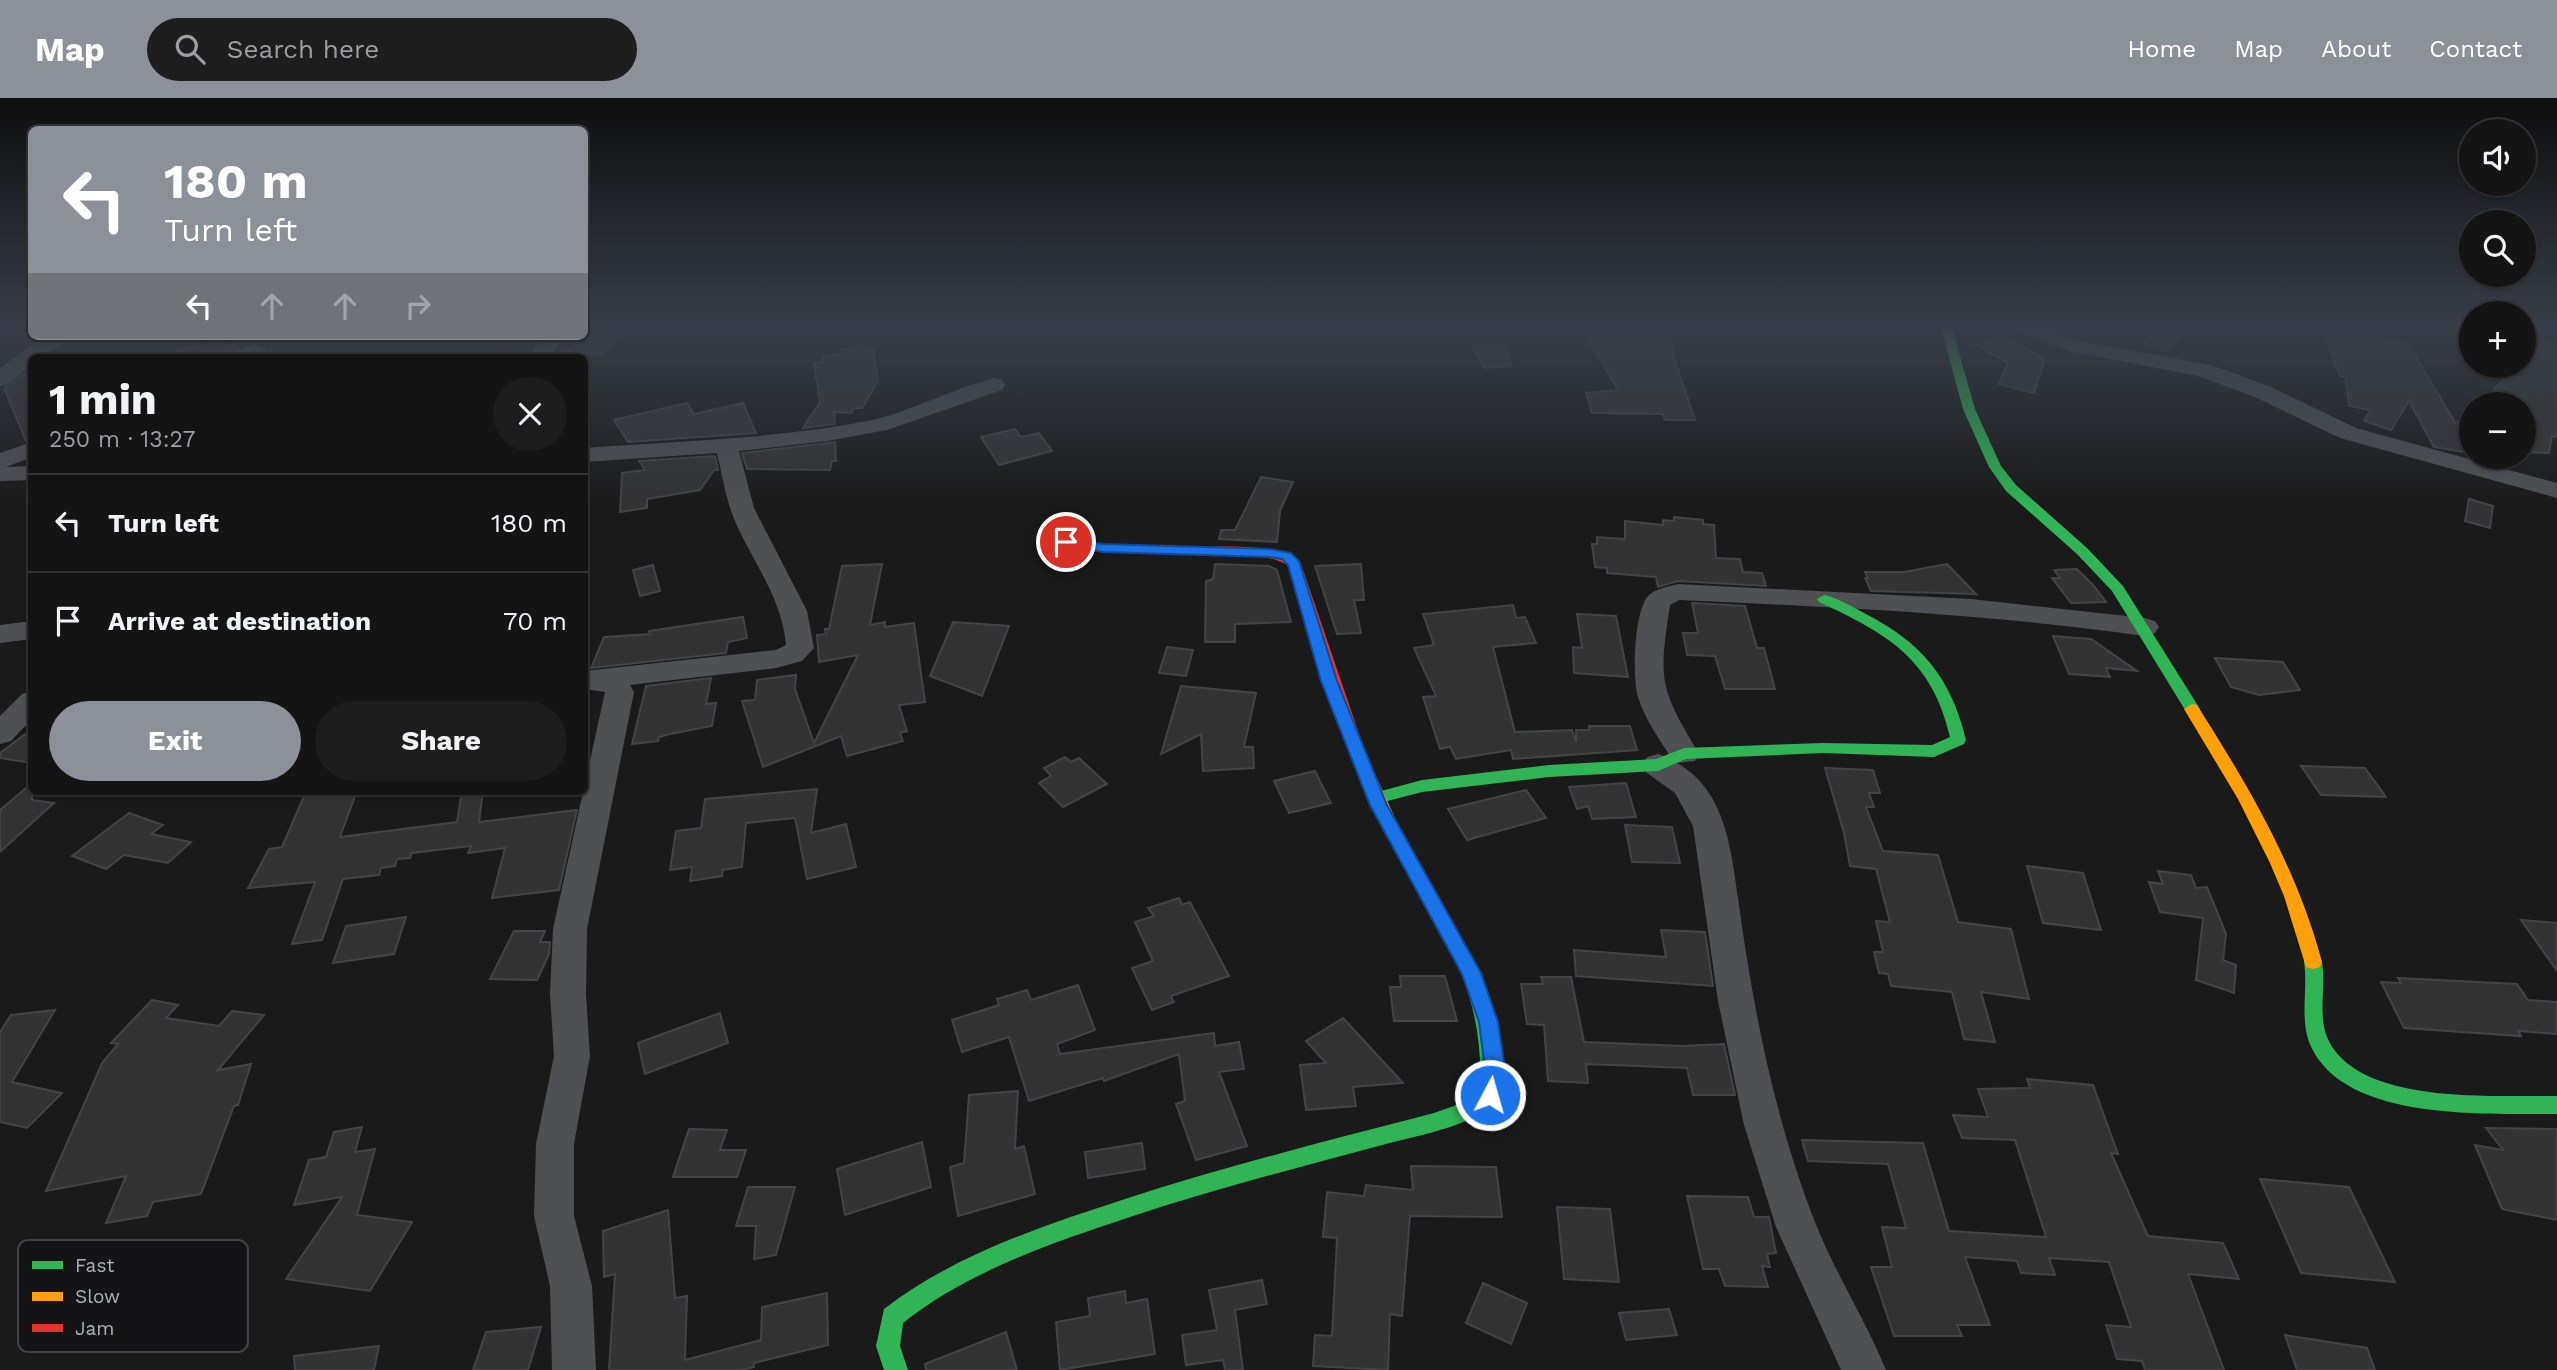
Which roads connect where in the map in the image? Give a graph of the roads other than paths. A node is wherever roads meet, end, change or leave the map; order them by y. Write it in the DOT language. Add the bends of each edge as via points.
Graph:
graph roads {
  1 [pos="988,387"];
  2 [pos="1962,387"];
  3 [pos="2253,387"];
  4 [pos="726,445"];
  5 [pos="28,450"];
  6 [pos="588,455"];
  7 [pos="0,461"];
  8 [pos="28,473"];
  9 [pos="0,474"];
  10 [pos="2557,491"];
  11 [pos="1066,542"];
  12 [pos="1824,598"];
  13 [pos="2145,627"];
  14 [pos="28,630"];
  15 [pos="0,634"];
  16 [pos="592,679"];
  17 [pos="28,705"];
  18 [pos="0,734"];
  19 [pos="1671,760"];
  20 [pos="1376,798"];
  21 [pos="2557,1105"];
  22 [pos="574,1370"];
  23 [pos="896,1370"];
  24 [pos="1864,1370"];
  1 -- 4 [label="street" via="886,423"];
  2 -- 13 [label="street" via="1983,444 2007,484 2101,570"];
  3 -- 10 [label="street" via="2348,433"];
  4 -- 6 [label="street"];
  4 -- 16 [label="street" via="742,510 791,605 800,648 776,659"];
  5 -- 7 [label="street"];
  8 -- 9 [label="street"];
  11 -- 20 [label="street" via="1103,548 1286,556 1294,564 1329,681"];
  12 -- 13 [label="street" via="2068,615"];
  12 -- 19 [label="street" via="1678,592 1657,603 1646,671"];
  12 -- 19 [label="street" via="1892,632 1927,665 1958,740 1934,751 1823,748"];
  13 -- 21 [label="street" via="2228,769 2280,870 2316,977 2316,1038 2332,1063 2357,1080 2404,1097"];
  14 -- 15 [label="street"];
  16 -- 22 [label="street" via="612,682 620,692 570,929 572,1056 555,1144 554,1216 571,1286"];
  17 -- 18 [label="street"];
  19 -- 20 [label="street" via="1422,786"];
  19 -- 24 [label="street" via="1690,786 1714,835 1745,1041 1789,1208"];
  20 -- 23 [label="street" via="1471,973 1489,1022 1495,1069 1490,1095 1472,1109 1434,1122 1178,1189 1039,1238 963,1271 906,1303 892,1317 888,1346"];
}
